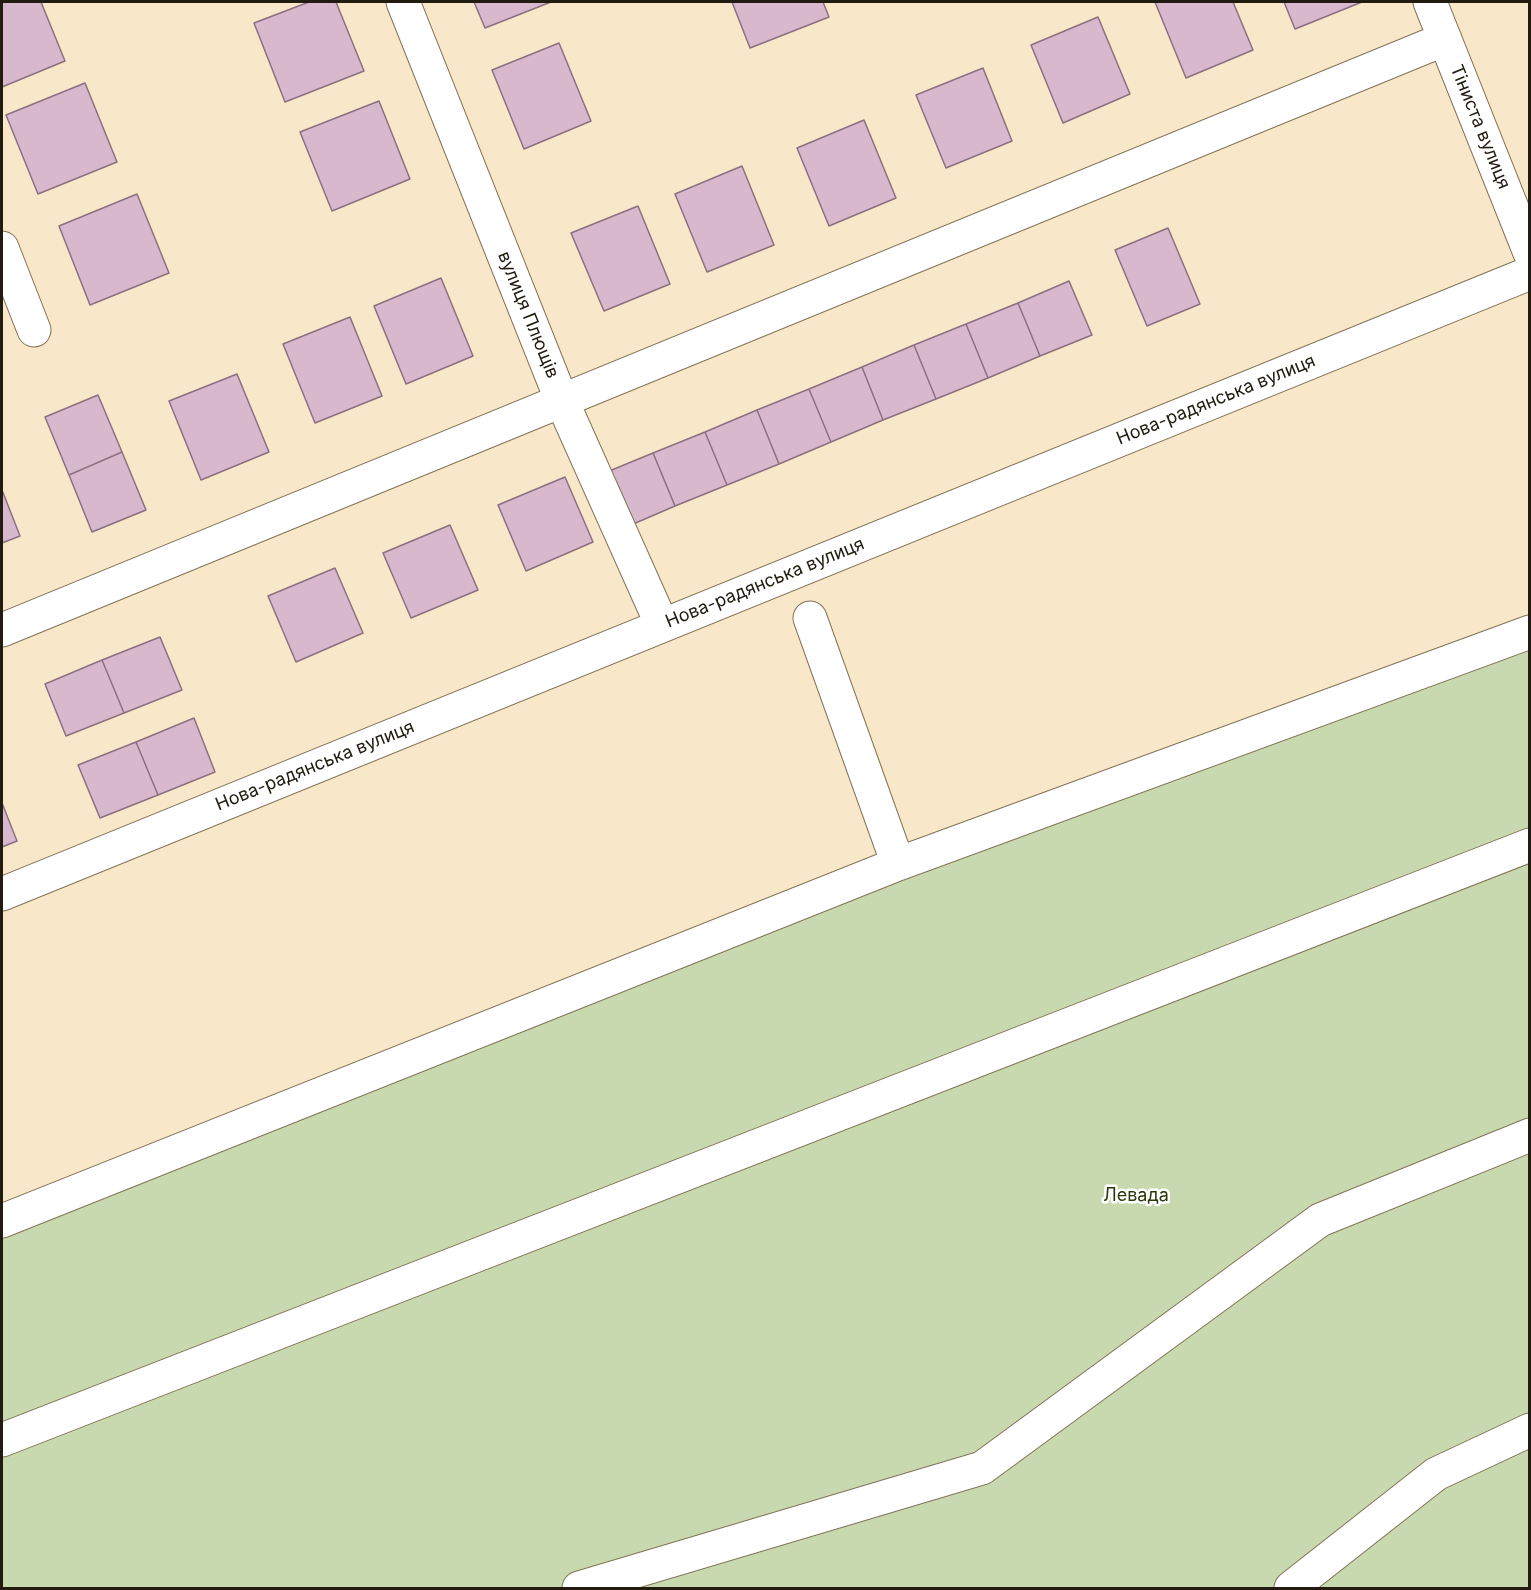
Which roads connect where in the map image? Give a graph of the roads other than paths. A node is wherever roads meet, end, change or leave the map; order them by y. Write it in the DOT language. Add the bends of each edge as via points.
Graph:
graph roads {
  1 [pos="403,2"];
  2 [pos="1430,2"];
  3 [pos="1445,39"];
  4 [pos="2,248"];
  5 [pos="1530,253"];
  6 [pos="1530,273"];
  7 [pos="34,330"];
  8 [pos="561,399"];
  9 [pos="810,618"];
  10 [pos="662,625"];
  11 [pos="2,630"];
  12 [pos="1530,632"];
  13 [pos="1530,845"];
  14 [pos="898,864"];
  15 [pos="2,894"];
  16 [pos="1530,1135"];
  17 [pos="2,1221"];
  18 [pos="1530,1430"];
  19 [pos="2,1440"];
  20 [pos="579,1588"];
  21 [pos="1290,1588"];
  1 -- 8 [label="street, вулиця Плющів"];
  2 -- 3 [label="street, Тіниста вулиця"];
  3 -- 5 [label="street, Тіниста вулиця"];
  3 -- 8 [label="street"];
  4 -- 7 [label="street"];
  6 -- 10 [label="street, Нова-радянська вулиця"];
  8 -- 10 [label="street, вулиця Плющів"];
  8 -- 11 [label="street"];
  9 -- 14 [label="street"];
  10 -- 15 [label="street, Нова-радянська вулиця"];
  12 -- 14 [label="street"];
  13 -- 19 [label="street"];
  14 -- 17 [label="street"];
  16 -- 20 [label="street" via="1320,1220 982,1467"];
  18 -- 21 [label="street" via="1436,1474"];
}
